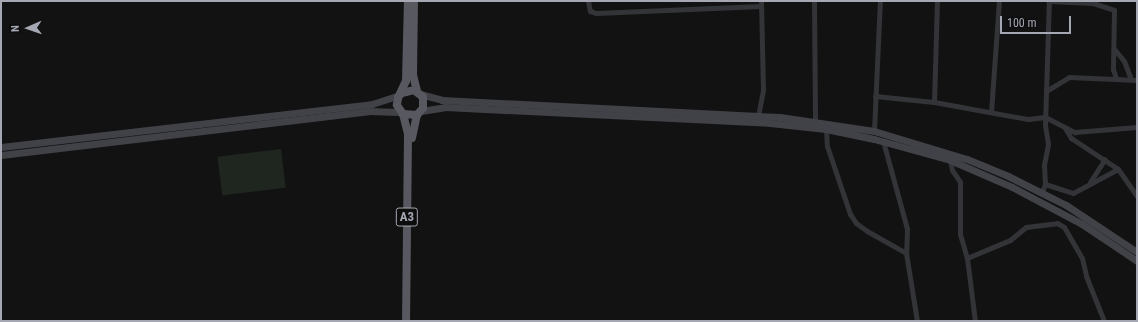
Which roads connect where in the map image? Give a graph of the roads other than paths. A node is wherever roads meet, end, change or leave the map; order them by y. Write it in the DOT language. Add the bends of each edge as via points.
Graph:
graph roads {
  1 [pos="408,1"];
  2 [pos="414,1"];
  3 [pos="588,1"];
  4 [pos="814,1"];
  5 [pos="880,1"];
  6 [pos="937,1"];
  7 [pos="999,1"];
  8 [pos="1049,1"];
  9 [pos="1093,2"];
  10 [pos="758,3"];
  11 [pos="745,4"];
  12 [pos="1115,50"];
  13 [pos="1116,78"];
  14 [pos="1134,79"];
  15 [pos="1046,91"];
  16 [pos="419,92"];
  17 [pos="401,94"];
  18 [pos="875,96"];
  19 [pos="934,102"];
  20 [pos="991,112"];
  21 [pos="402,113"];
  22 [pos="419,113"];
  23 [pos="758,116"];
  24 [pos="1045,117"];
  25 [pos="815,125"];
  26 [pos="1137,127"];
  27 [pos="1064,128"];
  28 [pos="826,129"];
  29 [pos="874,131"];
  30 [pos="883,141"];
  31 [pos="1,147"];
  32 [pos="1,155"];
  33 [pos="1105,159"];
  34 [pos="950,160"];
  35 [pos="1118,169"];
  36 [pos="1045,184"];
  37 [pos="1088,184"];
  38 [pos="1042,192"];
  39 [pos="1137,196"];
  40 [pos="906,252"];
  41 [pos="1137,252"];
  42 [pos="967,258"];
  43 [pos="1137,261"];
  44 [pos="406,321"];
  45 [pos="412,321"];
  46 [pos="917,321"];
  47 [pos="976,321"];
  48 [pos="1104,321"];
  1 -- 17 [label="highway, A3" via="408,68"];
  2 -- 16 [label="highway, A3" via="413,75"];
  3 -- 11 [label="street" via="590,10 596,13"];
  4 -- 25 [label="street"];
  5 -- 18 [label="street"];
  6 -- 19 [label="street"];
  7 -- 20 [label="street"];
  8 -- 9 [label="street"];
  8 -- 15 [label="street"];
  9 -- 12 [label="street" via="1114,10"];
  10 -- 11 [label="street"];
  10 -- 23 [label="street" via="763,90"];
  12 -- 13 [label="street" via="1113,69"];
  12 -- 14 [label="street"];
  13 -- 14 [label="street"];
  13 -- 15 [label="street" via="1069,77"];
  15 -- 24 [label="street"];
  16 -- 17 [label="highway" via="410,89"];
  16 -- 22 [label="highway, A3" via="424,104"];
  16 -- 23 [label="main road" via="442,100"];
  17 -- 21 [label="highway, A3" via="397,105"];
  17 -- 31 [label="main road" via="372,104"];
  18 -- 19 [label="street"];
  18 -- 29 [label="street"];
  19 -- 20 [label="street"];
  20 -- 24 [label="street" via="1028,119"];
  21 -- 22 [label="highway"];
  21 -- 32 [label="main road" via="368,111"];
  21 -- 44 [label="highway, A3" via="407,121 408,139"];
  22 -- 25 [label="main road" via="446,108"];
  22 -- 45 [label="highway, A3" via="412,133"];
  23 -- 25 [label="main road"];
  24 -- 27 [label="street"];
  24 -- 36 [label="street" via="1048,144 1044,165"];
  25 -- 28 [label="main road"];
  25 -- 29 [label="main road"];
  26 -- 27 [label="street" via="1075,132"];
  27 -- 33 [label="street" via="1071,138"];
  28 -- 30 [label="main road"];
  28 -- 40 [label="street" via="827,146 850,214 856,223 867,231"];
  29 -- 38 [label="main road" via="967,159"];
  30 -- 34 [label="main road"];
  30 -- 40 [label="street" via="907,229"];
  33 -- 35 [label="street"];
  33 -- 37 [label="street"];
  34 -- 42 [label="street" via="952,170 960,182 960,234"];
  34 -- 43 [label="main road" via="1033,198 1104,238"];
  35 -- 37 [label="street"];
  35 -- 39 [label="street"];
  36 -- 37 [label="street" via="1067,193 1078,191"];
  36 -- 38 [label="street"];
  38 -- 41 [label="main road"];
  40 -- 46 [label="street"];
  42 -- 47 [label="street"];
  42 -- 48 [label="street" via="1010,240 1026,227 1057,223 1064,227 1082,258 1086,276"];
}
